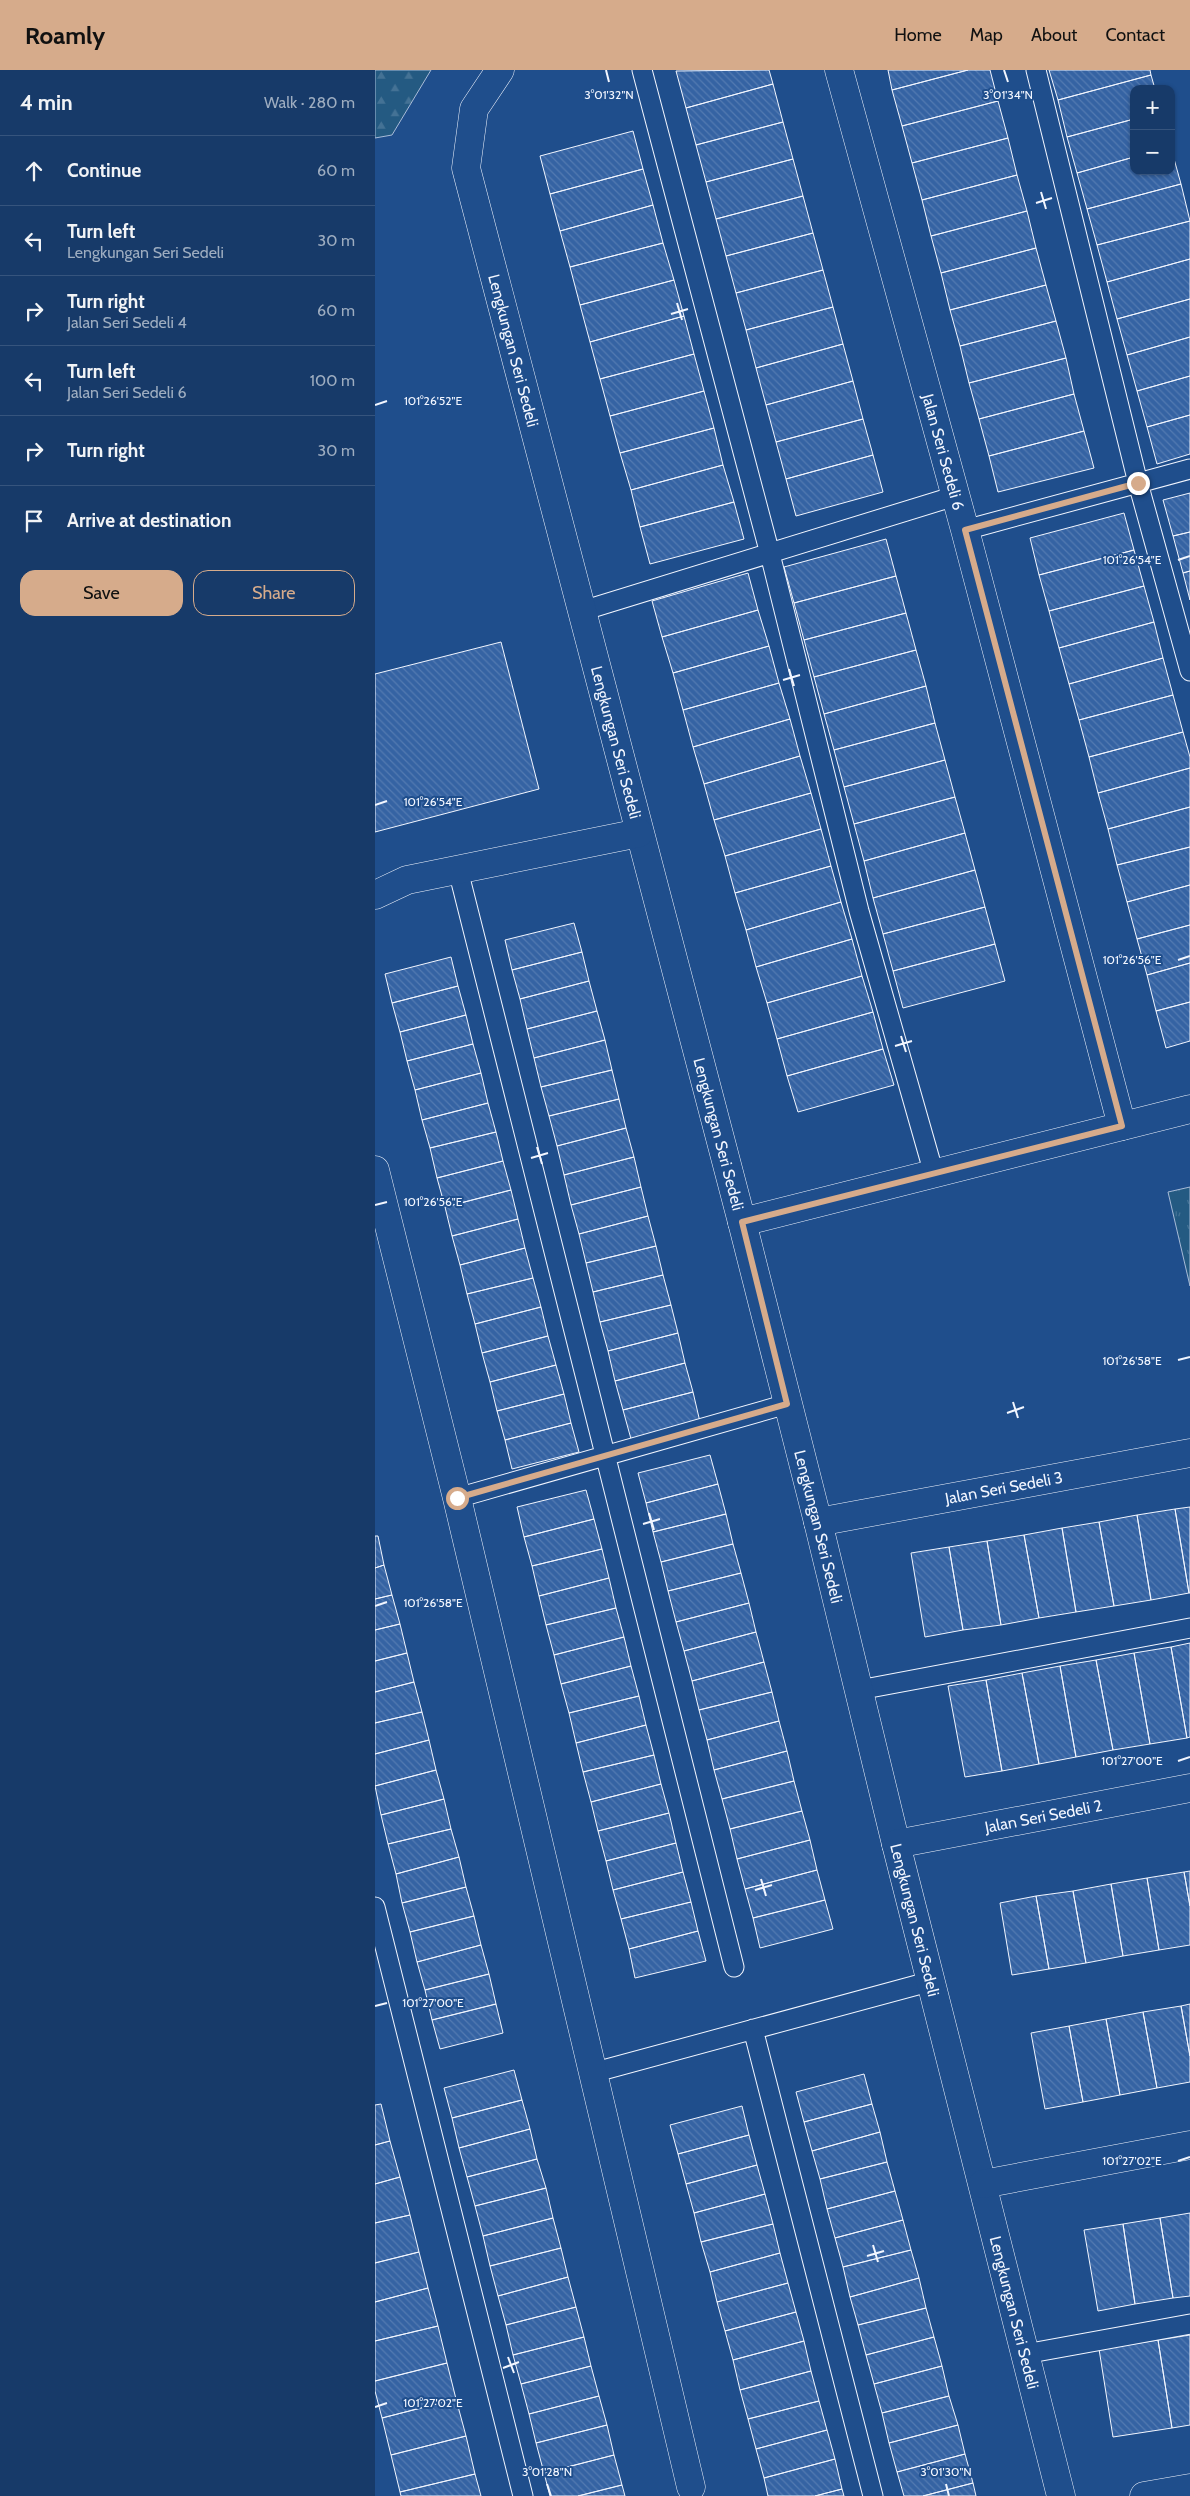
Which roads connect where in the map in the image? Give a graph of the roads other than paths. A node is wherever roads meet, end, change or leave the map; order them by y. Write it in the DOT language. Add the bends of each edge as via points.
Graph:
graph roads {
  1 [pos="500,70"];
  2 [pos="642,70"];
  3 [pos="839,70"];
  4 [pos="1036,70"];
  5 [pos="1190,469"];
  6 [pos="1138,483"];
  7 [pos="955,496"];
  8 [pos="965,530"];
  9 [pos="770,554"];
  10 [pos="582,611"];
  11 [pos="1190,671"];
  12 [pos="639,833"];
  13 [pos="458,870"];
  14 [pos="375,895"];
  15 [pos="1190,1109"];
  16 [pos="1122,1126"];
  17 [pos="375,1170"];
  18 [pos="934,1174"];
  19 [pos="742,1222"];
  20 [pos="787,1404"];
  21 [pos="1190,1453"];
  22 [pos="607,1457"];
  23 [pos="457,1498"];
  24 [pos="818,1522"];
  25 [pos="1190,1628"];
  26 [pos="859,1690"];
  27 [pos="1190,1788"];
  28 [pos="895,1844"];
  29 [pos="375,1907"];
  30 [pos="735,1967"];
  31 [pos="932,1981"];
  32 [pos="753,2029"];
  33 [pos="592,2072"];
  34 [pos="1190,2145"];
  35 [pos="983,2184"];
  36 [pos="1190,2324"];
  37 [pos="1025,2354"];
  38 [pos="691,2487"];
  39 [pos="1190,2488"];
  40 [pos="523,2496"];
  41 [pos="873,2496"];
  42 [pos="1061,2496"];
  43 [pos="1144,2496"];
  1 -- 10 [label="street, Lengkungan Seri Sedeli" via="474,109 466,168"];
  2 -- 9 [label="lane"];
  3 -- 7 [label="street, Jalan Seri Sedeli 6"];
  4 -- 6 [label="lane"];
  5 -- 6 [label="lane"];
  6 -- 8 [label="lane"];
  6 -- 11 [label="lane"];
  7 -- 8 [label="street, Jalan Seri Sedeli 6"];
  7 -- 9 [label="lane"];
  8 -- 16 [label="street, Jalan Seri Sedeli 6"];
  9 -- 10 [label="lane"];
  9 -- 18 [label="lane" via="859,911"];
  10 -- 12 [label="street, Lengkungan Seri Sedeli"];
  12 -- 13 [label="street"];
  12 -- 19 [label="street, Lengkungan Seri Sedeli"];
  13 -- 14 [label="street" via="407,880"];
  13 -- 22 [label="lane"];
  15 -- 16 [label="street"];
  16 -- 18 [label="street"];
  17 -- 23 [label="street"];
  18 -- 19 [label="street"];
  19 -- 20 [label="street, Lengkungan Seri Sedeli"];
  20 -- 22 [label="lane"];
  20 -- 24 [label="street, Lengkungan Seri Sedeli"];
  21 -- 24 [label="street, Jalan Seri Sedeli 3"];
  22 -- 23 [label="lane"];
  22 -- 30 [label="lane"];
  23 -- 33 [label="street"];
  24 -- 26 [label="street, Lengkungan Seri Sedeli"];
  25 -- 26 [label="lane"];
  26 -- 28 [label="street, Lengkungan Seri Sedeli"];
  27 -- 28 [label="street, Jalan Seri Sedeli 2"];
  28 -- 31 [label="street, Lengkungan Seri Sedeli"];
  29 -- 40 [label="lane"];
  31 -- 32 [label="lane"];
  31 -- 35 [label="street, Lengkungan Seri Sedeli"];
  32 -- 33 [label="lane"];
  32 -- 41 [label="lane"];
  33 -- 38 [label="street"];
  34 -- 35 [label="street"];
  35 -- 37 [label="street, Lengkungan Seri Sedeli"];
  36 -- 37 [label="lane"];
  37 -- 42 [label="street, Lengkungan Seri Sedeli"];
  39 -- 43 [label="street"];
}
